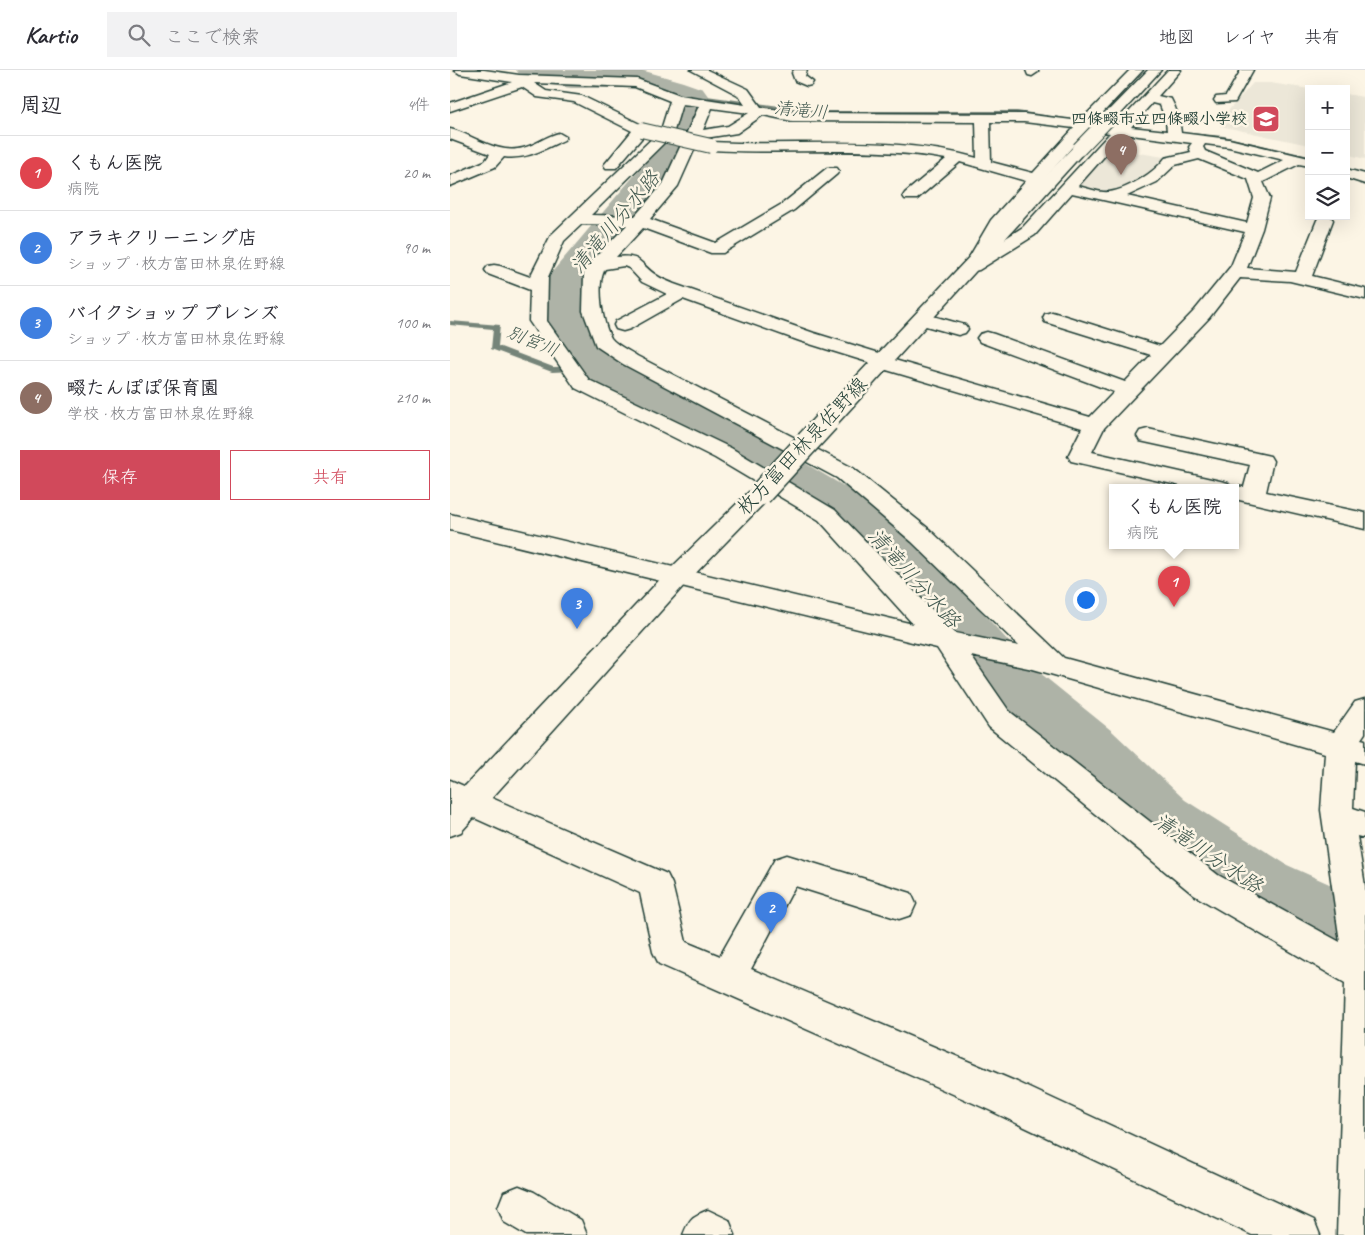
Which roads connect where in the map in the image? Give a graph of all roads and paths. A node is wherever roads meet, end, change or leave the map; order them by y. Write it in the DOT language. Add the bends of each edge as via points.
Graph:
graph roads {
  1 [pos="460,70"];
  2 [pos="698,70"];
  3 [pos="801,70"];
  4 [pos="1137,70"];
  5 [pos="1155,70"];
  6 [pos="1175,70"];
  7 [pos="1247,70"];
  8 [pos="514,77"];
  9 [pos="807,82"];
  10 [pos="1149,98"];
  11 [pos="681,99"];
  12 [pos="1221,100"];
  13 [pos="704,103"];
  14 [pos="752,105"];
  15 [pos="450,107"];
  16 [pos="983,117"];
  17 [pos="1173,121"];
  18 [pos="1085,124"];
  19 [pos="1122,129"];
  20 [pos="640,130"];
  21 [pos="450,134"];
  22 [pos="1174,135"];
  23 [pos="1198,135"];
  24 [pos="559,137"];
  25 [pos="702,141"];
  26 [pos="501,152"];
  27 [pos="1302,156"];
  28 [pos="957,157"];
  29 [pos="984,165"];
  30 [pos="832,171"];
  31 [pos="1350,174"];
  32 [pos="1258,178"];
  33 [pos="1036,179"];
  34 [pos="1365,179"];
  35 [pos="450,181"];
  36 [pos="1068,188"];
  37 [pos="604,194"];
  38 [pos="911,196"];
  39 [pos="1110,197"];
  40 [pos="588,219"];
  41 [pos="1325,220"];
  42 [pos="633,221"];
  43 [pos="1254,229"];
  44 [pos="600,264"];
  45 [pos="973,266"];
  46 [pos="494,270"];
  47 [pos="1235,272"];
  48 [pos="1302,279"];
  49 [pos="539,287"];
  50 [pos="1365,294"];
  51 [pos="689,296"];
  52 [pos="1052,318"];
  53 [pos="922,319"];
  54 [pos="623,325"];
  55 [pos="958,329"];
  56 [pos="987,338"];
  57 [pos="1164,353"];
  58 [pos="881,361"];
  59 [pos="627,383"];
  60 [pos="1128,390"];
  61 [pos="1094,425"];
  62 [pos="1148,436"];
  63 [pos="1202,484"];
  64 [pos="1244,494"];
  65 [pos="1365,521"];
  66 [pos="450,522"];
  67 [pos="678,576"];
  68 [pos="946,641"];
  69 [pos="1044,662"];
  70 [pos="1365,710"];
  71 [pos="1353,749"];
  72 [pos="457,806"];
  73 [pos="1351,820"];
  74 [pos="899,904"];
  75 [pos="1364,974"];
  76 [pos="728,977"];
  77 [pos="519,1207"];
  78 [pos="566,1235"];
  79 [pos="704,1235"];
  80 [pos="714,1235"];
  81 [pos="1299,1235"];
  82 [pos="1358,1235"];
  1 -- 8 [label="street"];
  2 -- 14 [label="street" via="743,92"];
  3 -- 9 [label="street" via="799,78"];
  4 -- 18 [label="street"];
  5 -- 45 [label="street, 枚方富田林泉佐野線, bridge"];
  6 -- 10 [label="street"];
  7 -- 12 [label="street" via="1230,99"];
  8 -- 11 [label="street" via="637,84"];
  8 -- 15 [label="street"];
  8 -- 20 [label="street" via="542,94 577,99"];
  10 -- 17 [label="street" via="1166,102"];
  10 -- 19 [label="street"];
  11 -- 13 [label="street"];
  11 -- 37 [label="street" via="668,131"];
  13 -- 14 [label="street"];
  13 -- 25 [label="street"];
  14 -- 16 [label="street" via="792,117"];
  14 -- 25 [label="street" via="757,114 732,130"];
  16 -- 18 [label="street"];
  16 -- 29 [label="street"];
  17 -- 22 [label="street"];
  17 -- 23 [label="street"];
  18 -- 19 [label="street"];
  18 -- 33 [label="street"];
  19 -- 22 [label="street"];
  19 -- 36 [label="street"];
  20 -- 25 [label="street, bridge"];
  20 -- 37 [label="street" via="606,170"];
  21 -- 26 [label="street"];
  22 -- 23 [label="street"];
  23 -- 27 [label="street"];
  23 -- 32 [label="street"];
  23 -- 39 [label="street" via="1186,159 1170,161 1166,169 1149,182"];
  24 -- 26 [label="street" via="523,153"];
  25 -- 28 [label="street" via="758,149 863,148"];
  25 -- 42 [label="street" via="670,186"];
  26 -- 35 [label="street" via="490,164"];
  27 -- 32 [label="street"];
  28 -- 29 [label="street"];
  28 -- 38 [label="street"];
  29 -- 33 [label="street"];
  30 -- 42 [label="street" via="788,207 717,249"];
  31 -- 34 [label="street"];
  32 -- 43 [label="street" via="1255,180 1262,198"];
  33 -- 45 [label="street" via="997,223"];
  36 -- 39 [label="street"];
  36 -- 45 [label="street" via="1029,231"];
  37 -- 40 [label="street"];
  39 -- 43 [label="street"];
  40 -- 42 [label="street"];
  40 -- 49 [label="street" via="557,239 539,277"];
  41 -- 48 [label="street"];
  42 -- 44 [label="street" via="619,245"];
  43 -- 47 [label="street"];
  44 -- 51 [label="street" via="635,264 648,278"];
  44 -- 59 [label="street" via="593,274 592,311 603,342 630,360"];
  45 -- 53 [label="street, 枚方富田林泉佐野線"];
  46 -- 49 [label="street"];
  47 -- 48 [label="street"];
  47 -- 57 [label="street" via="1202,314"];
  48 -- 50 [label="street"];
  49 -- 59 [label="street" via="538,321 582,384"];
  51 -- 54 [label="street"];
  51 -- 58 [label="street"];
  52 -- 57 [label="street"];
  53 -- 55 [label="street"];
  53 -- 58 [label="street, 枚方富田林泉佐野線"];
  56 -- 60 [label="street"];
  57 -- 60 [label="street"];
  58 -- 61 [label="street"];
  58 -- 67 [label="street, 枚方富田林泉佐野線, bridge" via="760,494"];
  59 -- 68 [label="street" via="723,453 827,515 896,592"];
  59 -- 69 [label="street" via="770,435 845,473 921,536"];
  60 -- 61 [label="street"];
  61 -- 63 [label="street" via="1079,456"];
  62 -- 64 [label="street" via="1262,461"];
  64 -- 65 [label="street"];
  66 -- 67 [label="street"];
  67 -- 68 [label="street"];
  67 -- 72 [label="street, 枚方富田林泉佐野線"];
  68 -- 69 [label="street"];
  68 -- 75 [label="street" via="999,719 1206,885"];
  69 -- 71 [label="street"];
  70 -- 71 [label="street"];
  71 -- 73 [label="street"];
  72 -- 76 [label="street" via="655,884 671,952"];
  73 -- 75 [label="street" via="1352,912"];
  74 -- 76 [label="street" via="787,869"];
  75 -- 82 [label="street"];
  76 -- 81 [label="street" via="1003,1096"];
  77 -- 78 [label="street"];
  79 -- 80 [label="street" via="708,1231"];
}
